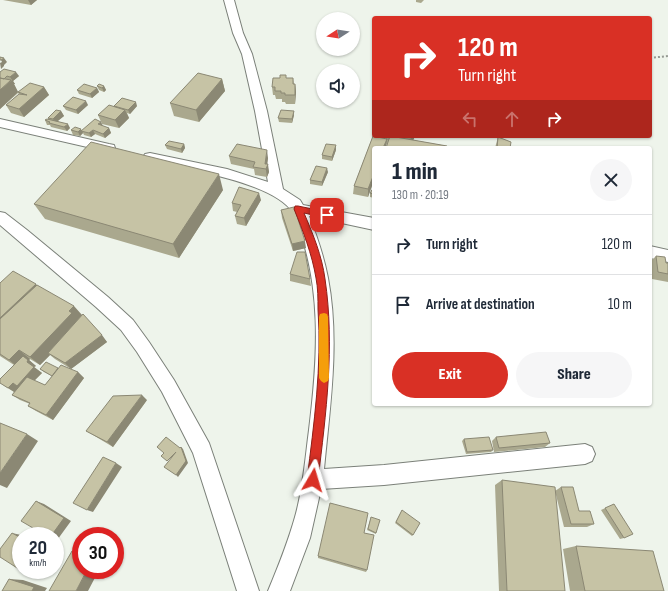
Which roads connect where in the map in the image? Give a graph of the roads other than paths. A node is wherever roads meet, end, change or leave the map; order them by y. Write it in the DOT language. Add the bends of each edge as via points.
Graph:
graph roads {
  1 [pos="229,0"];
  2 [pos="0,123"];
  3 [pos="276,191"];
  4 [pos="298,209"];
  5 [pos="0,217"];
  6 [pos="372,224"];
  7 [pos="652,252"];
  8 [pos="668,256"];
  9 [pos="585,454"];
  10 [pos="313,480"];
  11 [pos="248,591"];
  12 [pos="279,591"];
  1 -- 3 [label="street" via="247,54"];
  2 -- 3 [label="street" via="251,180"];
  3 -- 4 [label="street" via="291,200"];
  4 -- 6 [label="street"];
  4 -- 10 [label="street" via="310,236 320,279 324,320 324,390"];
  5 -- 11 [label="street" via="102,302 127,325 144,347 202,450"];
  7 -- 8 [label="street"];
  9 -- 10 [label="street"];
  10 -- 12 [label="street" via="298,544"];
}
